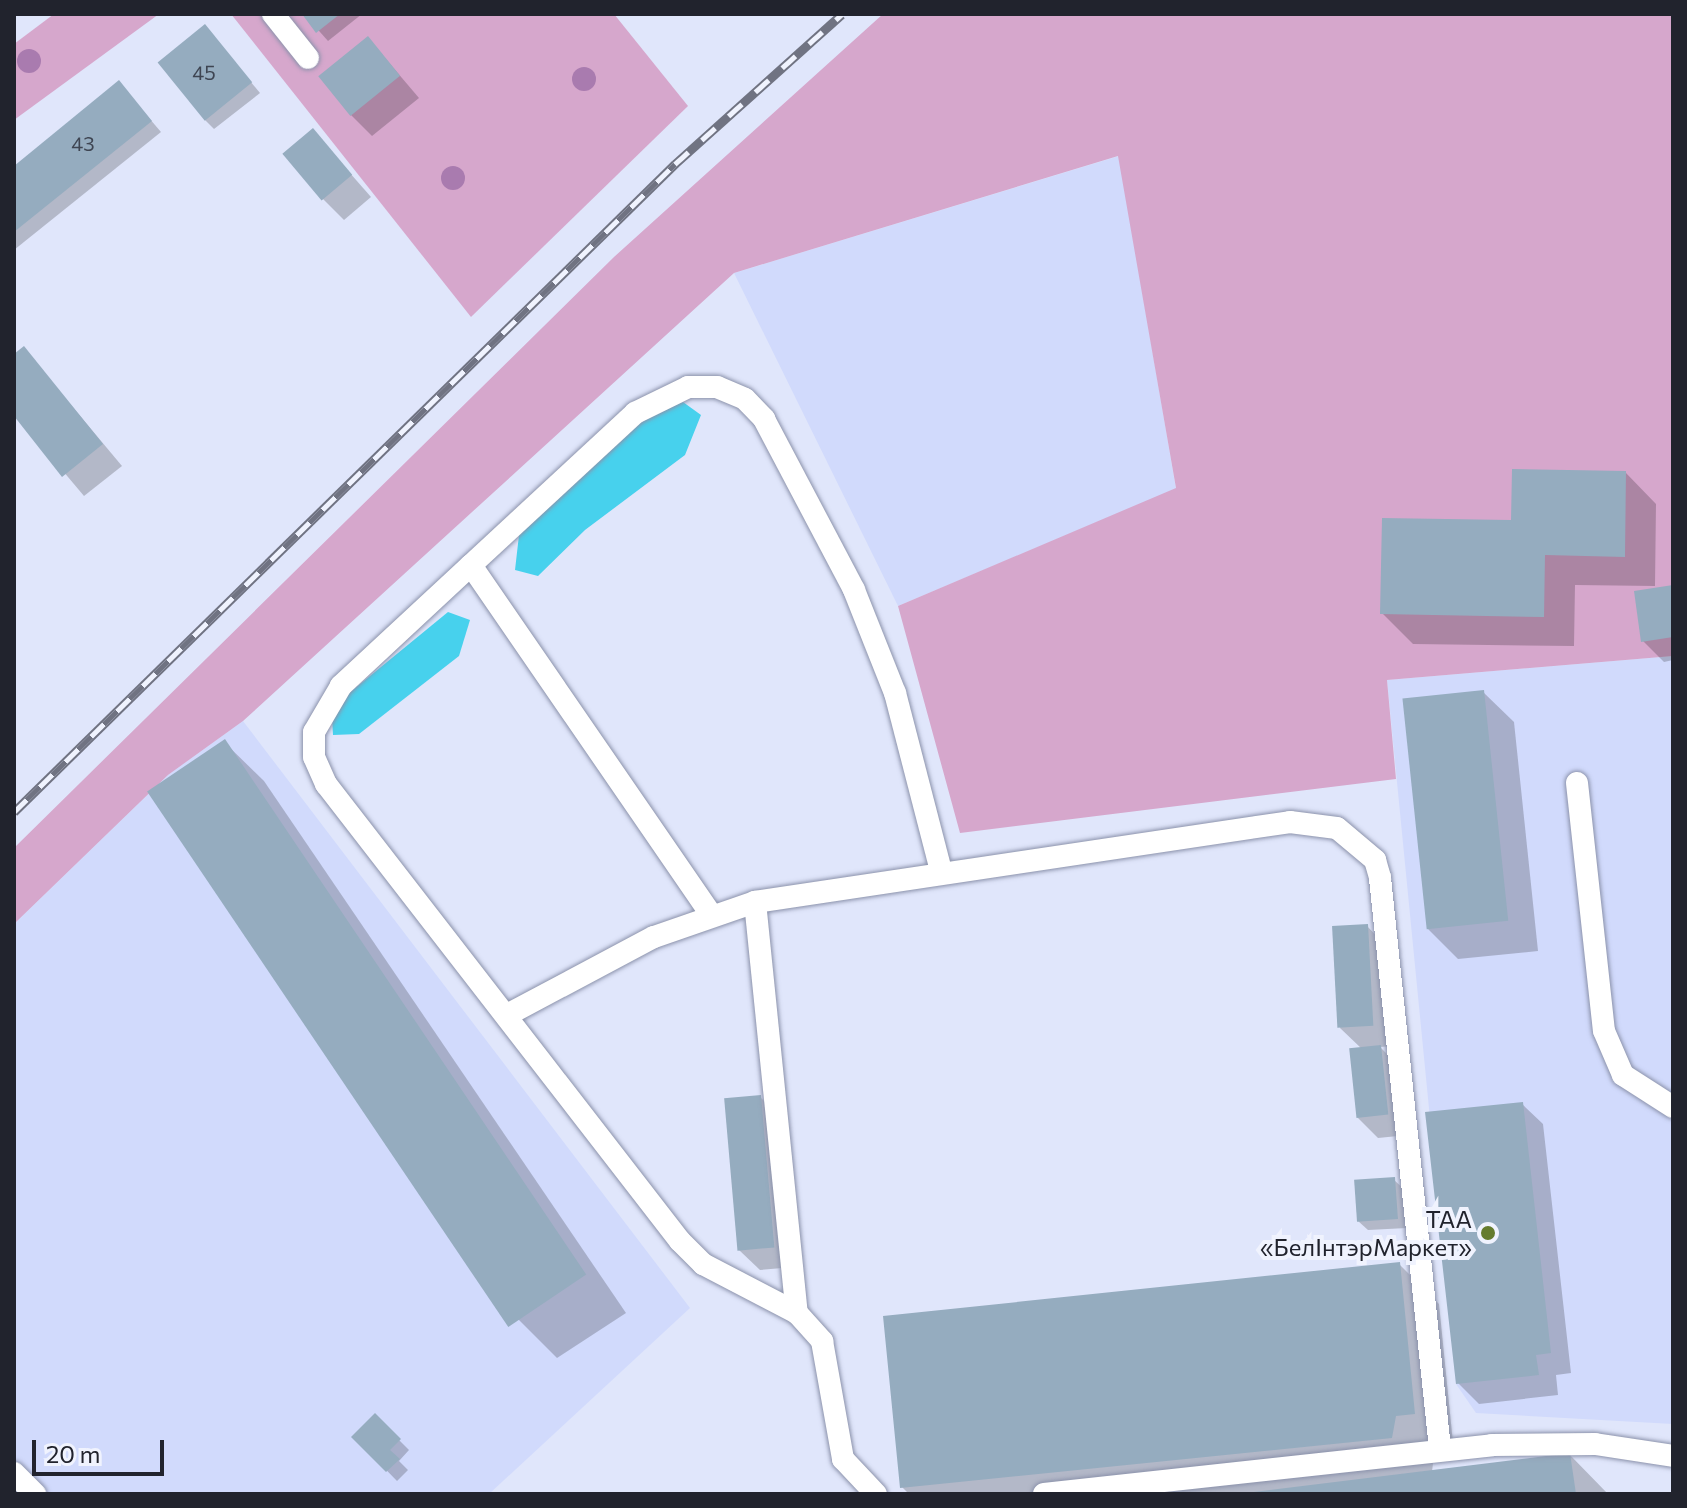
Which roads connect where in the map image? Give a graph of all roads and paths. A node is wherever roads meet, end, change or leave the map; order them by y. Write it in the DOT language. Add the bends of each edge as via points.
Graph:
graph roads {
  1 [pos="273,14"];
  2 [pos="308,58"];
  3 [pos="471,565"];
  4 [pos="1577,783"];
  5 [pos="941,871"];
  6 [pos="755,902"];
  7 [pos="710,913"];
  8 [pos="507,1015"];
  9 [pos="1673,1107"];
  10 [pos="797,1313"];
  11 [pos="1440,1449"];
  12 [pos="1673,1456"];
  13 [pos="14,1473"];
  14 [pos="35,1494"];
  15 [pos="876,1494"];
  16 [pos="1044,1494"];
  1 -- 2 [label="lane"];
  3 -- 5 [label="lane" via="635,413 688,387 717,387 745,399 764,419 876,640"];
  3 -- 7 [label="lane"];
  3 -- 8 [label="lane" via="341,686 314,732 314,757 326,784"];
  4 -- 9 [label="lane" via="1607,1041 1623,1075"];
  5 -- 6 [label="lane"];
  5 -- 11 [label="lane" via="1290,822 1337,828 1361,844 1380,878"];
  6 -- 7 [label="lane"];
  6 -- 10 [label="lane"];
  7 -- 8 [label="lane"];
  8 -- 10 [label="lane" via="696,1257"];
  10 -- 15 [label="lane" via="822,1341 843,1459"];
  11 -- 12 [label="lane" via="1549,1442"];
  11 -- 16 [label="lane"];
  13 -- 14 [label="lane"];
}
